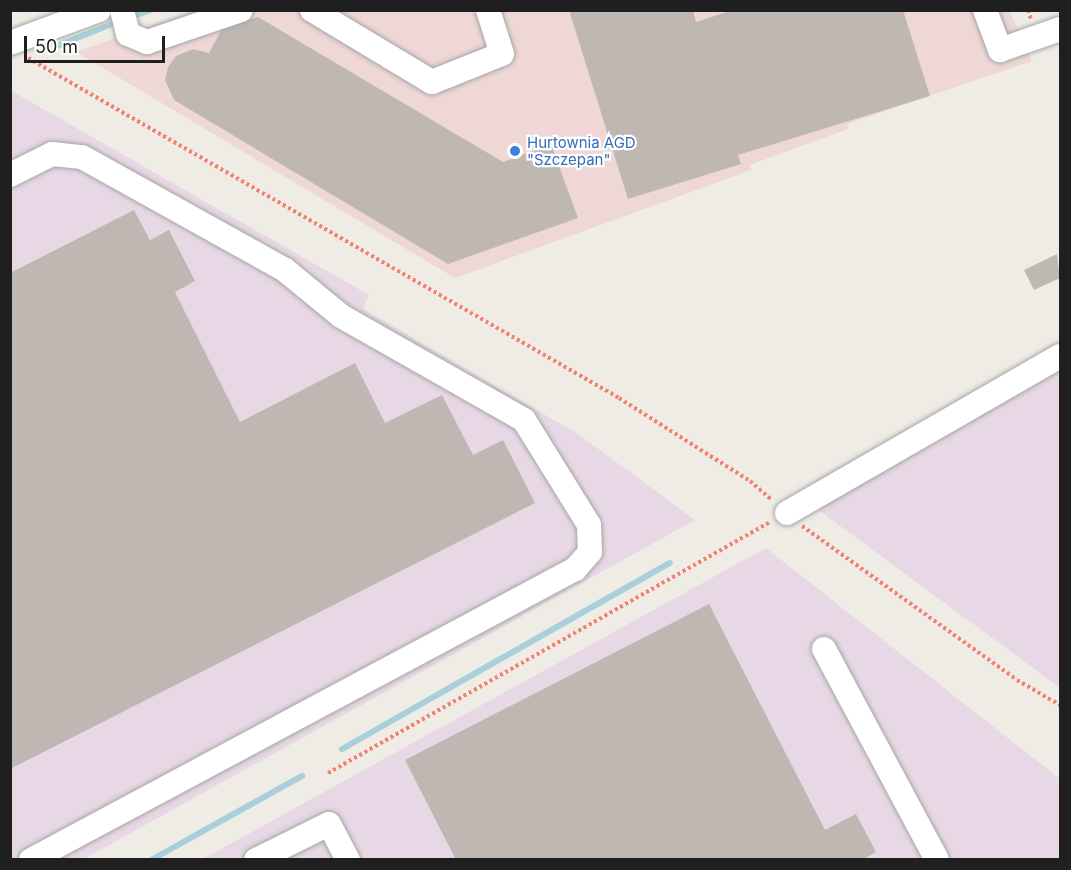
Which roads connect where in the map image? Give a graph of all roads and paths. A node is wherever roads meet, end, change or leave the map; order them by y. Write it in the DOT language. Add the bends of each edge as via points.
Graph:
graph roads {
  1 [pos="99,10"];
  2 [pos="122,10"];
  3 [pos="241,10"];
  4 [pos="312,10"];
  5 [pos="488,10"];
  6 [pos="985,10"];
  7 [pos="1060,29"];
  8 [pos="15,48"];
  9 [pos="10,175"];
  10 [pos="1060,356"];
  11 [pos="787,513"];
  12 [pos="824,649"];
  13 [pos="1060,705"];
  14 [pos="328,773"];
  15 [pos="31,860"];
  16 [pos="256,860"];
  17 [pos="348,860"];
  18 [pos="937,860"];
  1 -- 8 [label="street"];
  2 -- 3 [label="street" via="128,34 147,42"];
  4 -- 5 [label="street" via="432,82 502,54"];
  6 -- 7 [label="street" via="1000,50"];
  8 -- 11 [label="path" via="619,398 750,481"];
  9 -- 15 [label="street" via="52,154 82,157 285,270 341,316 524,420 589,525 590,552 575,569"];
  10 -- 11 [label="street"];
  11 -- 13 [label="path" via="1017,680"];
  11 -- 14 [label="path"];
  12 -- 18 [label="street"];
  16 -- 17 [label="street" via="329,824"];
}
